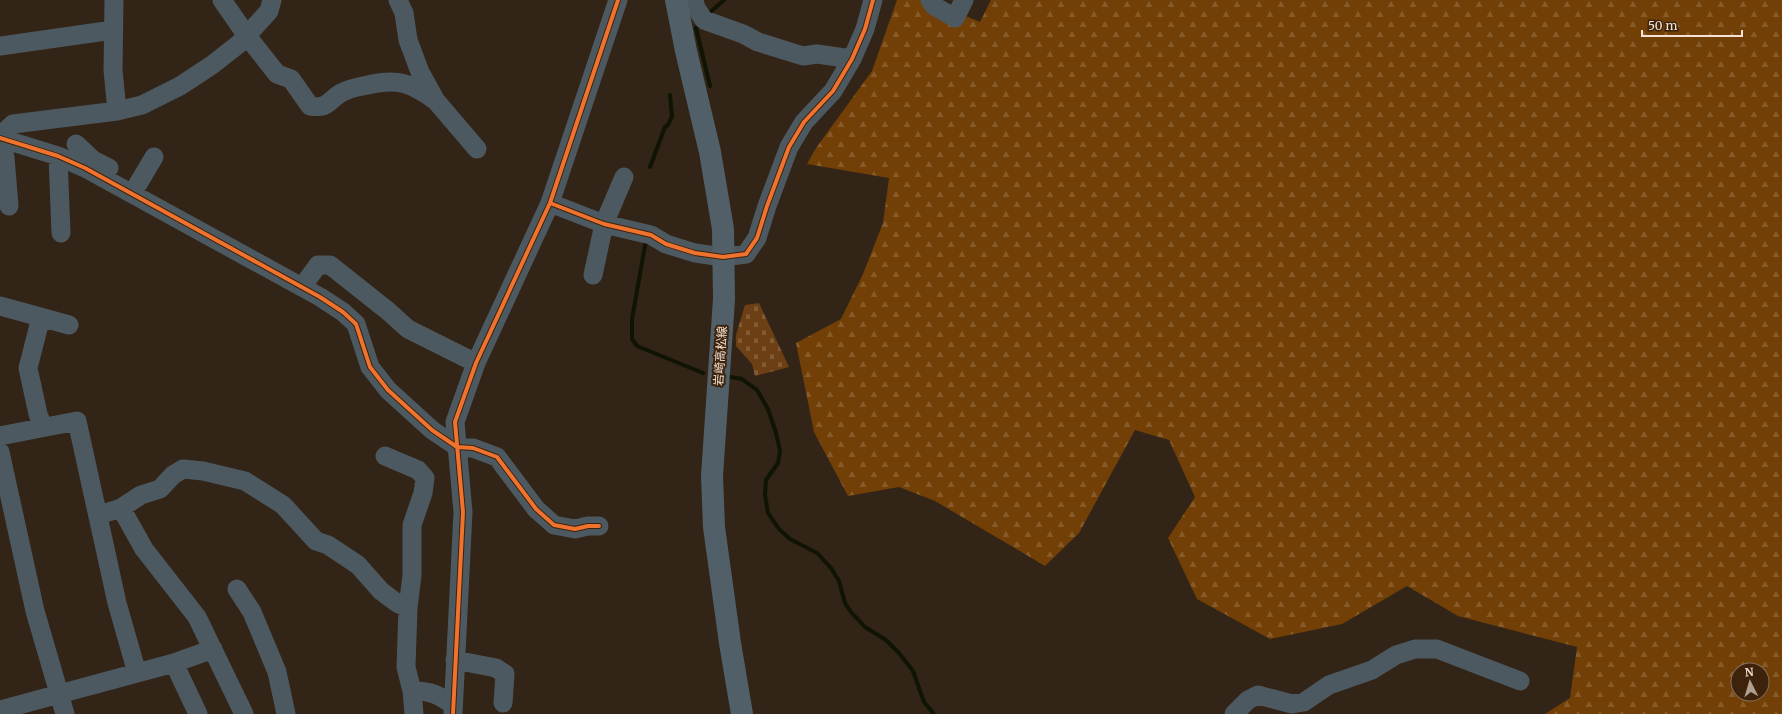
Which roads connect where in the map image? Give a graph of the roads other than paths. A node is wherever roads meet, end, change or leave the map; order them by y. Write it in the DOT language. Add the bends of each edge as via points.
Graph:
graph roads {
  1 [pos="114,0"];
  2 [pos="222,0"];
  3 [pos="272,0"];
  4 [pos="398,0"];
  5 [pos="618,0"];
  6 [pos="676,0"];
  7 [pos="694,0"];
  8 [pos="873,0"];
  9 [pos="930,0"];
  10 [pos="964,0"];
  11 [pos="113,30"];
  12 [pos="247,36"];
  13 [pos="0,46"];
  14 [pos="852,59"];
  15 [pos="436,101"];
  16 [pos="117,111"];
  17 [pos="0,137"];
  18 [pos="0,143"];
  19 [pos="76,144"];
  20 [pos="477,149"];
  21 [pos="58,156"];
  22 [pos="154,158"];
  23 [pos="624,177"];
  24 [pos="138,184"];
  25 [pos="550,203"];
  26 [pos="9,206"];
  27 [pos="604,224"];
  28 [pos="61,233"];
  29 [pos="723,257"];
  30 [pos="266,267"];
  31 [pos="594,276"];
  32 [pos="302,287"];
  33 [pos="0,306"];
  34 [pos="41,316"];
  35 [pos="69,325"];
  36 [pos="476,363"];
  37 [pos="43,428"];
  38 [pos="0,436"];
  39 [pos="457,447"];
  40 [pos="0,452"];
  41 [pos="385,456"];
  42 [pos="121,508"];
  43 [pos="99,515"];
  44 [pos="599,526"];
  45 [pos="238,589"];
  46 [pos="408,608"];
  47 [pos="213,649"];
  48 [pos="455,660"];
  49 [pos="174,663"];
  50 [pos="137,673"];
  51 [pos="1520,681"];
  52 [pos="412,691"];
  53 [pos="60,695"];
  54 [pos="503,703"];
  55 [pos="453,709"];
  56 [pos="0,710"];
  57 [pos="65,714"];
  58 [pos="198,714"];
  59 [pos="244,714"];
  60 [pos="286,714"];
  61 [pos="414,714"];
  62 [pos="742,714"];
  63 [pos="1234,714"];
  1 -- 11 [label="street"];
  2 -- 12 [label="street"];
  3 -- 12 [label="street" via="269,11"];
  4 -- 15 [label="street" via="404,13 408,40 420,72"];
  5 -- 25 [label="street"];
  6 -- 29 [label="main road, 岩崎高松線" via="710,152 723,229"];
  7 -- 14 [label="street" via="704,20 758,42 803,56 817,54"];
  8 -- 14 [label="street" via="865,29"];
  9 -- 10 [label="street" via="934,6 955,18"];
  11 -- 13 [label="street"];
  11 -- 16 [label="street"];
  12 -- 15 [label="street" via="277,74 291,79 310,106 320,108 348,89 385,81 409,84"];
  12 -- 16 [label="street" via="212,65 180,86 142,105"];
  14 -- 29 [label="street" via="832,91 804,122 789,147 766,206 758,238 746,254"];
  15 -- 20 [label="street"];
  16 -- 17 [label="street" via="13,124"];
  17 -- 21 [label="street"];
  18 -- 26 [label="street" via="5,157"];
  19 -- 24 [label="street" via="93,160"];
  21 -- 28 [label="street"];
  21 -- 30 [label="street"];
  22 -- 24 [label="street"];
  23 -- 27 [label="street"];
  24 -- 30 [label="street" via="270,261"];
  25 -- 27 [label="street"];
  25 -- 36 [label="street"];
  27 -- 29 [label="street" via="651,234 666,244 695,253"];
  27 -- 31 [label="street"];
  29 -- 62 [label="main road, 岩崎高松線" via="724,299 712,476 714,527"];
  30 -- 32 [label="street"];
  32 -- 36 [label="street" via="318,265 330,265 388,310 408,330"];
  32 -- 39 [label="street" via="343,312 356,324 370,367 388,390 432,430"];
  33 -- 34 [label="street"];
  34 -- 35 [label="street"];
  34 -- 37 [label="street" via="28,368"];
  36 -- 39 [label="street" via="455,422"];
  37 -- 38 [label="street"];
  37 -- 43 [label="street" via="77,421"];
  39 -- 44 [label="street" via="473,448 497,457 536,509 554,525 575,529"];
  39 -- 48 [label="street" via="463,512"];
  40 -- 53 [label="street" via="35,611"];
  41 -- 46 [label="street" via="418,470 425,478 423,493 412,525 412,575"];
  42 -- 43 [label="street"];
  42 -- 46 [label="street" via="141,495 160,489 173,475 183,469 203,470 245,481 283,505 316,541 328,545 358,565 381,591"];
  42 -- 47 [label="street" via="144,549 197,618"];
  43 -- 50 [label="street" via="117,603"];
  45 -- 60 [label="street" via="252,612 277,672"];
  46 -- 52 [label="street" via="406,667"];
  47 -- 49 [label="street"];
  47 -- 59 [label="street"];
  48 -- 54 [label="street" via="496,668 506,674"];
  48 -- 55 [label="street"];
  49 -- 50 [label="street"];
  49 -- 58 [label="street"];
  50 -- 53 [label="street"];
  51 -- 63 [label="street" via="1437,649 1415,649 1396,655 1372,670 1328,685 1304,702 1292,704 1258,695 1248,700"];
  52 -- 55 [label="street" via="436,693"];
  52 -- 61 [label="street"];
  53 -- 56 [label="street"];
  53 -- 57 [label="street"];
}
